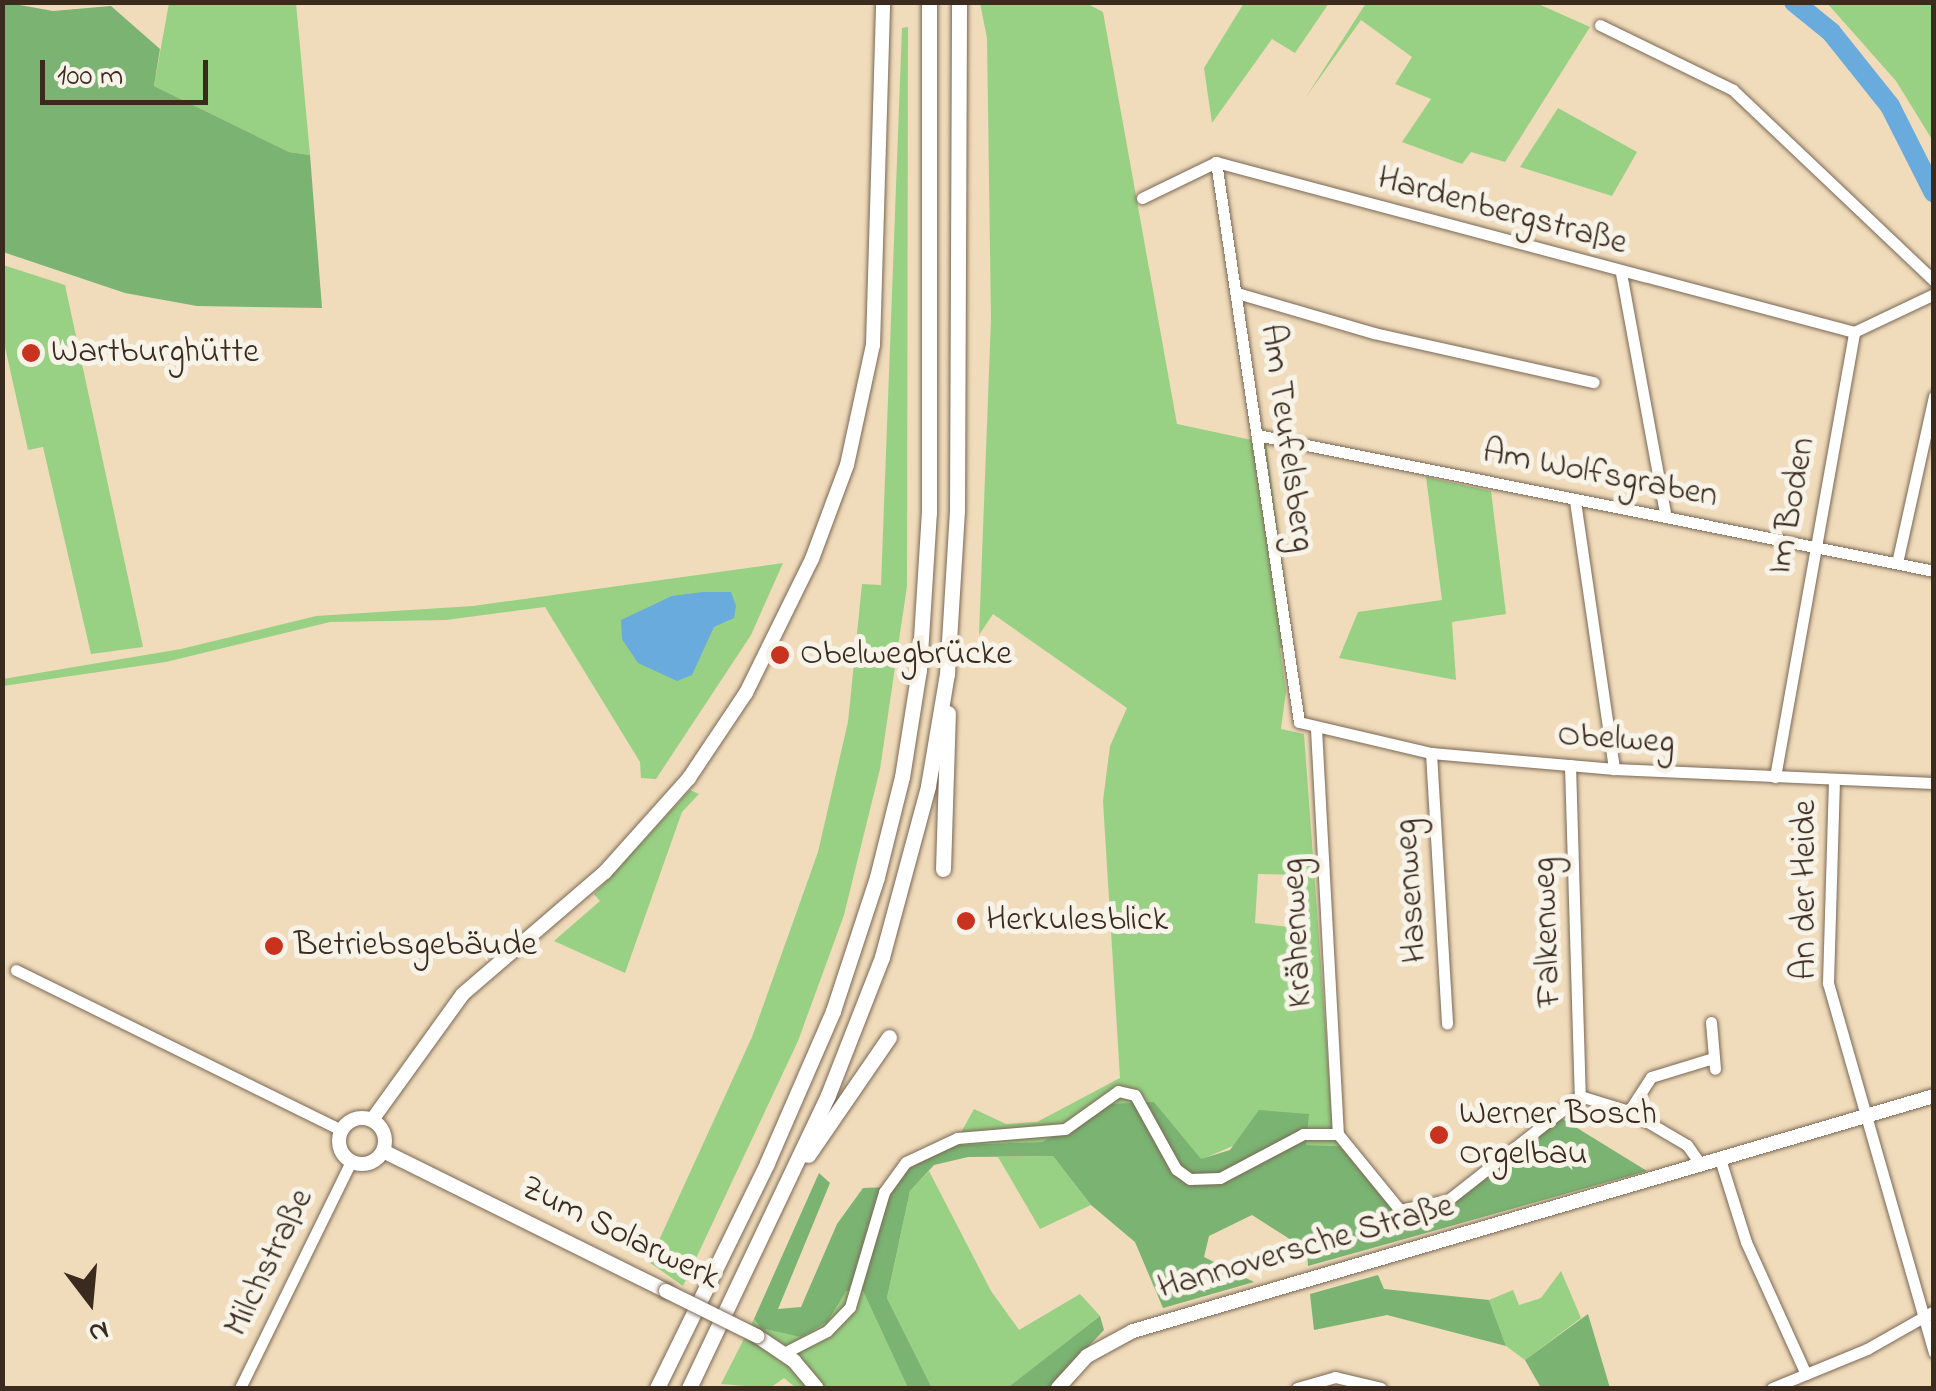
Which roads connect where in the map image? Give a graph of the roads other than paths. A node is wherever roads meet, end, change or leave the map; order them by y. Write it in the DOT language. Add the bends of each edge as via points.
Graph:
graph roads {
  1 [pos="884,2"];
  2 [pos="929,2"];
  3 [pos="959,2"];
  4 [pos="1600,25"];
  5 [pos="1216,162"];
  6 [pos="1142,198"];
  7 [pos="1620,273"];
  8 [pos="1934,280"];
  9 [pos="1237,293"];
  10 [pos="1934,294"];
  11 [pos="1854,332"];
  12 [pos="1594,382"];
  13 [pos="1934,396"];
  14 [pos="1256,435"];
  15 [pos="1575,500"];
  16 [pos="1664,513"];
  17 [pos="1813,546"];
  18 [pos="1897,563"];
  19 [pos="1934,571"];
  20 [pos="947,674"];
  21 [pos="1299,722"];
  22 [pos="1316,729"];
  23 [pos="1430,753"];
  24 [pos="1570,765"];
  25 [pos="1614,769"];
  26 [pos="1775,777"];
  27 [pos="1834,780"];
  28 [pos="1934,783"];
  29 [pos="943,869"];
  30 [pos="16,970"];
  31 [pos="1712,1022"];
  32 [pos="1448,1024"];
  33 [pos="889,1037"];
  34 [pos="1580,1096"];
  35 [pos="1934,1096"];
  36 [pos="1629,1111"];
  37 [pos="1867,1116"];
  38 [pos="372,1120"];
  39 [pos="341,1130"];
  40 [pos="1338,1134"];
  41 [pos="383,1151"];
  42 [pos="1720,1159"];
  43 [pos="350,1161"];
  44 [pos="1702,1164"];
  45 [pos="793,1174"];
  46 [pos="1934,1311"];
  47 [pos="1922,1320"];
  48 [pos="1934,1352"];
  49 [pos="784,1353"];
  50 [pos="1806,1374"];
  51 [pos="240,1388"];
  52 [pos="656,1388"];
  53 [pos="689,1388"];
  54 [pos="817,1388"];
  55 [pos="1058,1388"];
  56 [pos="1297,1388"];
  57 [pos="1382,1388"];
  58 [pos="1772,1388"];
  1 -- 38 [label="main road" via="873,344 848,464 812,559 746,694 688,778 605,872 463,994"];
  2 -- 52 [label="highway" via="930,513 920,670 902,777 878,878 832,1011 767,1164"];
  3 -- 20 [label="highway" via="957,511"];
  4 -- 8 [label="street" via="1733,90"];
  5 -- 6 [label="street"];
  5 -- 7 [label="street, Hardenbergstraße"];
  5 -- 9 [label="street, Am Teufelsberg"];
  7 -- 11 [label="street, Hardenbergstraße"];
  7 -- 16 [label="street"];
  9 -- 12 [label="street" via="1374,333"];
  9 -- 14 [label="street, Am Teufelsberg"];
  10 -- 11 [label="street"];
  11 -- 17 [label="street, Im Boden"];
  13 -- 18 [label="street"];
  14 -- 15 [label="street, Am Wolfsgraben"];
  14 -- 21 [label="street, Am Teufelsberg"];
  15 -- 16 [label="street, Am Wolfsgraben"];
  15 -- 25 [label="street"];
  16 -- 17 [label="street, Am Wolfsgraben"];
  17 -- 18 [label="street, Am Wolfsgraben"];
  17 -- 26 [label="street, Im Boden"];
  18 -- 19 [label="street, Am Wolfsgraben"];
  20 -- 29 [label="highway"];
  20 -- 45 [label="highway" via="904,886"];
  21 -- 22 [label="street, Obelweg"];
  22 -- 23 [label="street, Obelweg"];
  22 -- 40 [label="street, Krähenweg"];
  23 -- 24 [label="street, Obelweg"];
  23 -- 32 [label="street, Hasenweg"];
  24 -- 25 [label="street, Obelweg"];
  24 -- 34 [label="street, Falkenweg"];
  25 -- 26 [label="street, Obelweg"];
  26 -- 27 [label="street, Obelweg"];
  27 -- 28 [label="street, Obelweg"];
  27 -- 37 [label="street, An der Heide" via="1828,983"];
  30 -- 39 [label="street"];
  31 -- 36 [label="street" via="1714,1063 1651,1077"];
  33 -- 45 [label="highway"];
  34 -- 36 [label="street"];
  34 -- 40 [label="street" via="1448,1200 1421,1209 1400,1210"];
  35 -- 37 [label="main road, Hannoversche Straße"];
  36 -- 44 [label="street" via="1687,1146"];
  37 -- 42 [label="main road, Hannoversche Straße"];
  37 -- 47 [label="street, An der Heide"];
  38 -- 39 [label="main road" via="354,1118"];
  38 -- 41 [label="main road" via="384,1133"];
  39 -- 43 [label="main road" via="339,1146"];
  40 -- 49 [label="street" via="1302,1134 1220,1178 1197,1181 1176,1170 1128,1090 1064,1130 942,1142 906,1162 890,1182 850,1307 828,1331"];
  41 -- 43 [label="main road" via="370,1162"];
  41 -- 49 [label="main road, Zum Solarwerk, bridge"];
  42 -- 44 [label="main road, Hannoversche Straße"];
  42 -- 50 [label="street" via="1746,1242"];
  43 -- 51 [label="street, Milchstraße"];
  44 -- 55 [label="main road, Hannoversche Straße" via="1132,1331 1087,1356"];
  45 -- 53 [label="highway"];
  46 -- 47 [label="street"];
  47 -- 48 [label="street, An der Heide"];
  47 -- 50 [label="street"];
  49 -- 54 [label="main road, Zum Solarwerk"];
  50 -- 58 [label="street"];
  56 -- 57 [label="street" via="1335,1378"];
}
